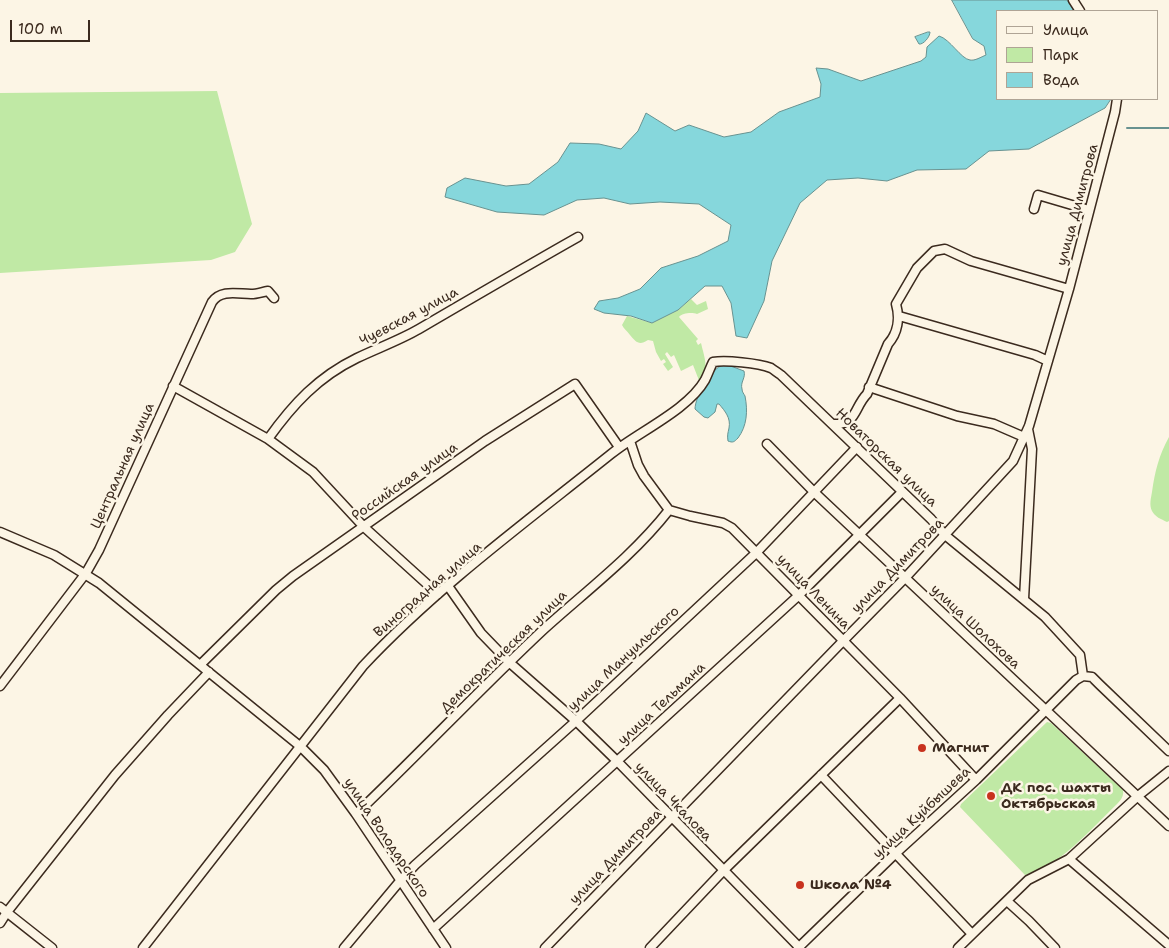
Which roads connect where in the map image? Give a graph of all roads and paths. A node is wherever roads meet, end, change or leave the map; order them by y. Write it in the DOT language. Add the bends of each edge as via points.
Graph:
graph roads {
  1 [pos="1117,100"];
  2 [pos="1034,209"];
  3 [pos="1089,210"];
  4 [pos="578,237"];
  5 [pos="1069,289"];
  6 [pos="274,298"];
  7 [pos="898,316"];
  8 [pos="1048,361"];
  9 [pos="713,362"];
  10 [pos="173,386"];
  11 [pos="869,387"];
  12 [pos="834,424"];
  13 [pos="1028,429"];
  14 [pos="1024,437"];
  15 [pos="268,439"];
  16 [pos="630,441"];
  17 [pos="767,444"];
  18 [pos="619,447"];
  19 [pos="857,447"];
  20 [pos="814,492"];
  21 [pos="902,492"];
  22 [pos="669,510"];
  23 [pos="364,527"];
  24 [pos="0,532"];
  25 [pos="860,534"];
  26 [pos="945,535"];
  27 [pos="756,553"];
  28 [pos="86,573"];
  29 [pos="905,578"];
  30 [pos="448,586"];
  31 [pos="438,594"];
  32 [pos="798,596"];
  33 [pos="1024,599"];
  34 [pos="842,641"];
  35 [pos="510,663"];
  36 [pos="200,665"];
  37 [pos="209,672"];
  38 [pos="1083,676"];
  39 [pos="0,686"];
  40 [pos="900,698"];
  41 [pos="1046,711"];
  42 [pos="576,721"];
  43 [pos="301,747"];
  44 [pos="1169,751"];
  45 [pos="618,762"];
  46 [pos="1169,771"];
  47 [pos="821,775"];
  48 [pos="976,780"];
  49 [pos="1138,796"];
  50 [pos="356,814"];
  51 [pos="672,818"];
  52 [pos="1169,826"];
  53 [pos="896,853"];
  54 [pos="1069,859"];
  55 [pos="723,871"];
  56 [pos="400,881"];
  57 [pos="1007,901"];
  58 [pos="0,907"];
  59 [pos="7,912"];
  60 [pos="0,923"];
  61 [pos="433,929"];
  62 [pos="972,934"];
  63 [pos="1169,945"];
  64 [pos="52,948"];
  65 [pos="143,948"];
  66 [pos="344,948"];
  67 [pos="446,948"];
  68 [pos="545,948"];
  69 [pos="650,948"];
  70 [pos="799,948"];
  71 [pos="958,948"];
  72 [pos="1055,948"];
  1 -- 3 [label="street, улица Димитрова"];
  2 -- 3 [label="street" via="1038,194"];
  3 -- 5 [label="street, улица Димитрова"];
  4 -- 15 [label="street, Чуевская улица" via="416,330 332,373 287,413"];
  5 -- 7 [label="street" via="971,261 945,249 934,251 917,268 896,304"];
  5 -- 8 [label="street, улица Димитрова"];
  6 -- 10 [label="street, Центральная улица" via="268,291 254,294 236,292 215,298"];
  7 -- 8 [label="street"];
  7 -- 11 [label="street" via="894,337"];
  8 -- 13 [label="street, улица Димитрова"];
  9 -- 12 [label="street, Новаторская улица" via="771,368"];
  9 -- 16 [label="street, Виноградная улица" via="705,380 677,410"];
  10 -- 15 [label="street"];
  10 -- 28 [label="street, Центральная улица"];
  11 -- 12 [label="street" via="854,416 843,424"];
  11 -- 14 [label="street" via="957,416 994,424"];
  12 -- 19 [label="street, Новаторская улица"];
  13 -- 14 [label="street, улица Димитрова"];
  13 -- 33 [label="street" via="1032,450"];
  14 -- 26 [label="street, улица Димитрова" via="1013,461"];
  15 -- 23 [label="street" via="313,472"];
  16 -- 18 [label="street, Виноградная улица"];
  16 -- 22 [label="street" via="644,476"];
  17 -- 20 [label="street, улица Шолохова"];
  18 -- 23 [label="street, Российская улица" via="575,384 485,441"];
  18 -- 30 [label="street, Виноградная улица"];
  19 -- 20 [label="street, улица Мануильского"];
  19 -- 21 [label="street, Новаторская улица"];
  20 -- 25 [label="street, улица Шолохова"];
  20 -- 27 [label="street, улица Мануильского"];
  21 -- 25 [label="street, улица Тельмана"];
  21 -- 26 [label="street, Новаторская улица"];
  22 -- 27 [label="street, улица Ленина" via="723,523"];
  22 -- 35 [label="street, Демократическая улица" via="625,558"];
  23 -- 31 [label="street"];
  23 -- 36 [label="street, Российская улица" via="276,590"];
  24 -- 28 [label="street, улица Володарского"];
  25 -- 29 [label="street, улица Шолохова"];
  25 -- 32 [label="street, улица Тельмана"];
  26 -- 29 [label="street, улица Димитрова"];
  26 -- 33 [label="street, Новаторская улица"];
  27 -- 32 [label="street, улица Ленина"];
  27 -- 42 [label="street, улица Мануильского"];
  28 -- 36 [label="street, улица Володарского"];
  28 -- 39 [label="street, Центральная улица"];
  29 -- 34 [label="street, улица Димитрова"];
  29 -- 41 [label="street, улица Шолохова"];
  30 -- 31 [label="street, Виноградная улица"];
  30 -- 35 [label="street, улица Чкалова" via="480,633"];
  31 -- 43 [label="street, Виноградная улица" via="363,666"];
  32 -- 34 [label="street, улица Ленина"];
  32 -- 45 [label="street, улица Тельмана"];
  33 -- 38 [label="street, Новаторская улица" via="1077,650"];
  34 -- 40 [label="street, улица Ленина"];
  34 -- 51 [label="street, улица Димитрова"];
  35 -- 42 [label="street, улица Чкалова"];
  35 -- 50 [label="street, Демократическая улица"];
  36 -- 37 [label="street, улица Володарского"];
  37 -- 43 [label="street, улица Володарского"];
  37 -- 59 [label="street" via="116,775"];
  38 -- 41 [label="street, улица Куйбышева"];
  38 -- 44 [label="street" via="1092,677"];
  40 -- 47 [label="street"];
  40 -- 48 [label="street, улица Ленина"];
  41 -- 48 [label="street, улица Куйбышева"];
  41 -- 49 [label="street, улица Шолохова"];
  42 -- 45 [label="street, улица Чкалова"];
  42 -- 56 [label="street, улица Мануильского"];
  43 -- 50 [label="street, улица Володарского" via="324,770"];
  43 -- 65 [label="street, Виноградная улица"];
  45 -- 51 [label="street, улица Чкалова"];
  45 -- 61 [label="street, улица Тельмана"];
  46 -- 49 [label="street"];
  47 -- 53 [label="street"];
  47 -- 55 [label="street"];
  48 -- 53 [label="street, улица Куйбышева"];
  49 -- 52 [label="street, улица Шолохова"];
  49 -- 54 [label="street"];
  50 -- 56 [label="street, улица Володарского"];
  51 -- 55 [label="street, улица Чкалова"];
  51 -- 68 [label="street, улица Димитрова"];
  53 -- 62 [label="street"];
  53 -- 70 [label="street, улица Куйбышева"];
  54 -- 57 [label="street" via="1028,880"];
  54 -- 63 [label="street"];
  55 -- 69 [label="street"];
  55 -- 70 [label="street, улица Чкалова"];
  56 -- 61 [label="street, улица Володарского"];
  56 -- 66 [label="street, улица Мануильского"];
  57 -- 62 [label="street"];
  57 -- 72 [label="street"];
  58 -- 59 [label="street"];
  59 -- 60 [label="street"];
  59 -- 64 [label="street"];
  61 -- 67 [label="street, улица Володарского"];
  62 -- 71 [label="street"];
}
